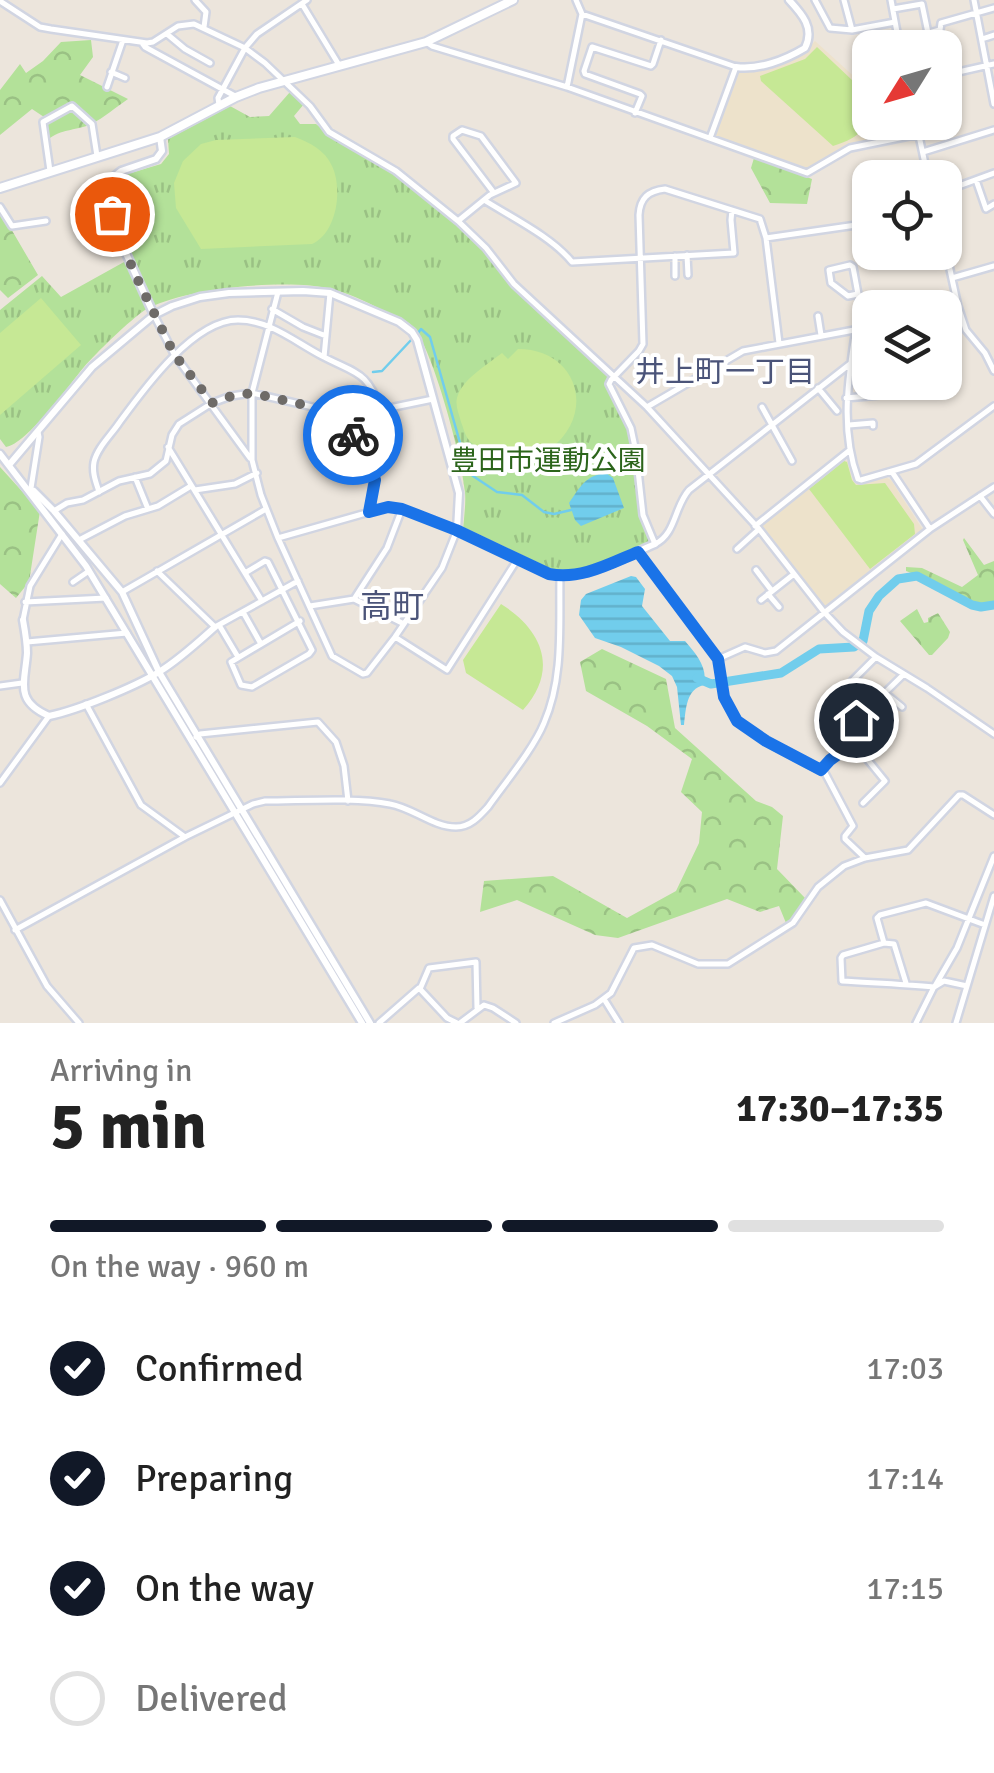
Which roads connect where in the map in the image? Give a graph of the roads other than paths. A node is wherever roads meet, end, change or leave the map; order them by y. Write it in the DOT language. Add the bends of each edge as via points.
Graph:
graph roads {
  1 [pos="195,0"];
  2 [pos="513,0"];
  3 [pos="576,0"];
  4 [pos="789,0"];
  5 [pos="806,0"];
  6 [pos="814,0"];
  7 [pos="844,0"];
  8 [pos="891,0"];
  9 [pos="974,0"];
  10 [pos="0,1"];
  11 [pos="304,2"];
  12 [pos="994,8"];
  13 [pos="894,9"];
  14 [pos="798,10"];
  15 [pos="977,13"];
  16 [pos="582,14"];
  17 [pos="895,22"];
  18 [pos="204,27"];
  19 [pos="852,30"];
  20 [pos="897,30"];
  21 [pos="927,30"];
  22 [pos="940,30"];
  23 [pos="166,34"];
  24 [pos="994,35"];
  25 [pos="982,39"];
  26 [pos="123,40"];
  27 [pos="662,40"];
  28 [pos="426,42"];
  29 [pos="142,43"];
  30 [pos="245,48"];
  31 [pos="210,63"];
  32 [pos="991,65"];
  33 [pos="340,66"];
  34 [pos="736,67"];
  35 [pos="962,71"];
  36 [pos="111,72"];
  37 [pos="125,78"];
  38 [pos="283,80"];
  39 [pos="107,86"];
  40 [pos="567,88"];
  41 [pos="223,89"];
  42 [pos="236,96"];
  43 [pos="994,104"];
  44 [pos="219,105"];
  45 [pos="636,113"];
  46 [pos="994,130"];
  47 [pos="160,136"];
  48 [pos="710,138"];
  49 [pos="889,140"];
  50 [pos="920,140"];
  51 [pos="922,152"];
  52 [pos="97,156"];
  53 [pos="924,160"];
  54 [pos="50,172"];
  55 [pos="994,174"];
  56 [pos="976,180"];
  57 [pos="962,185"];
  58 [pos="0,188"];
  59 [pos="494,193"];
  60 [pos="484,200"];
  61 [pos="994,204"];
  62 [pos="0,206"];
  63 [pos="732,210"];
  64 [pos="458,220"];
  65 [pos="46,221"];
  66 [pos="852,225"];
  67 [pos="766,238"];
  68 [pos="688,255"];
  69 [pos="674,256"];
  70 [pos="640,257"];
  71 [pos="994,266"];
  72 [pos="950,270"];
  73 [pos="688,275"];
  74 [pos="675,276"];
  75 [pos="952,278"];
  76 [pos="955,290"];
  77 [pos="278,292"];
  78 [pos="330,293"];
  79 [pos="858,294"];
  80 [pos="272,309"];
  81 [pos="154,315"];
  82 [pos="818,316"];
  83 [pos="962,318"];
  84 [pos="268,326"];
  85 [pos="852,330"];
  86 [pos="821,335"];
  87 [pos="326,336"];
  88 [pos="779,343"];
  89 [pos="852,352"];
  90 [pos="174,354"];
  91 [pos="324,357"];
  92 [pos="850,364"];
  93 [pos="994,371"];
  94 [pos="614,377"];
  95 [pos="818,388"];
  96 [pos="252,393"];
  97 [pos="852,397"];
  98 [pos="846,398"];
  99 [pos="434,399"];
  100 [pos="212,403"];
  101 [pos="994,406"];
  102 [pos="648,407"];
  103 [pos="762,407"];
  104 [pos="382,410"];
  105 [pos="837,411"];
  106 [pos="343,414"];
  107 [pos="771,424"];
  108 [pos="849,425"];
  109 [pos="873,426"];
  110 [pos="38,432"];
  111 [pos="168,446"];
  112 [pos="850,450"];
  113 [pos="0,454"];
  114 [pos="252,460"];
  115 [pos="792,462"];
  116 [pos="9,465"];
  117 [pos="16,472"];
  118 [pos="892,472"];
  119 [pos="257,474"];
  120 [pos="707,474"];
  121 [pos="135,477"];
  122 [pos="994,486"];
  123 [pos="31,488"];
  124 [pos="193,488"];
  125 [pos="99,492"];
  126 [pos="980,496"];
  127 [pos="148,509"];
  128 [pos="402,509"];
  129 [pos="266,510"];
  130 [pos="54,511"];
  131 [pos="369,512"];
  132 [pos="994,514"];
  133 [pos="757,527"];
  134 [pos="456,530"];
  135 [pos="930,530"];
  136 [pos="62,534"];
  137 [pos="222,535"];
  138 [pos="278,538"];
  139 [pos="79,540"];
  140 [pos="655,544"];
  141 [pos="737,549"];
  142 [pos="638,552"];
  143 [pos="518,560"];
  144 [pos="756,570"];
  145 [pos="89,571"];
  146 [pos="158,571"];
  147 [pos="245,573"];
  148 [pos="794,574"];
  149 [pos="560,576"];
  150 [pos="298,581"];
  151 [pos="73,582"];
  152 [pos="284,589"];
  153 [pos="122,592"];
  154 [pos="770,593"];
  155 [pos="106,598"];
  156 [pos="354,599"];
  157 [pos="760,600"];
  158 [pos="262,601"];
  159 [pos="25,602"];
  160 [pos="310,606"];
  161 [pos="779,607"];
  162 [pos="243,612"];
  163 [pos="824,612"];
  164 [pos="23,620"];
  165 [pos="300,622"];
  166 [pos="404,624"];
  167 [pos="217,626"];
  168 [pos="128,633"];
  169 [pos="395,637"];
  170 [pos="27,642"];
  171 [pos="261,644"];
  172 [pos="238,657"];
  173 [pos="876,657"];
  174 [pos="718,659"];
  175 [pos="156,674"];
  176 [pos="904,674"];
  177 [pos="22,683"];
  178 [pos="0,686"];
  179 [pos="885,693"];
  180 [pos="86,704"];
  181 [pos="902,707"];
  182 [pos="49,716"];
  183 [pos="856,720"];
  184 [pos="994,734"];
  185 [pos="196,737"];
  186 [pos="854,743"];
  187 [pos="821,770"];
  188 [pos="0,783"];
  189 [pos="348,801"];
  190 [pos="863,803"];
  191 [pos="238,812"];
  192 [pos="994,815"];
  193 [pos="185,837"];
  194 [pos="994,856"];
  195 [pos="865,858"];
  196 [pos="994,896"];
  197 [pos="0,900"];
  198 [pos="969,919"];
  199 [pos="985,925"];
  200 [pos="15,930"];
  201 [pos="884,943"];
  202 [pos="906,983"];
  203 [pos="935,986"];
  204 [pos="967,986"];
  205 [pos="420,990"];
  206 [pos="604,999"];
  207 [pos="477,1008"];
  208 [pos="558,1022"];
  209 [pos="78,1023"];
  210 [pos="362,1023"];
  211 [pos="370,1023"];
  212 [pos="379,1023"];
  213 [pos="458,1023"];
  214 [pos="516,1023"];
  215 [pos="619,1023"];
  216 [pos="916,1023"];
  217 [pos="956,1023"];
  1 -- 18 [label="street" via="206,12"];
  2 -- 28 [label="main road"];
  3 -- 16 [label="street"];
  4 -- 14 [label="street"];
  5 -- 14 [label="street"];
  6 -- 19 [label="street" via="830,28"];
  7 -- 19 [label="street"];
  8 -- 13 [label="street"];
  9 -- 15 [label="street"];
  10 -- 26 [label="street" via="40,27"];
  11 -- 30 [label="street"];
  11 -- 33 [label="street"];
  12 -- 15 [label="street"];
  13 -- 17 [label="street"];
  13 -- 21 [label="street" via="922,4"];
  14 -- 34 [label="street" via="810,30 806,48 762,66"];
  15 -- 22 [label="street" via="941,22"];
  15 -- 25 [label="street"];
  16 -- 27 [label="street"];
  16 -- 40 [label="street"];
  17 -- 19 [label="street"];
  17 -- 20 [label="street"];
  18 -- 23 [label="street" via="183,24"];
  18 -- 30 [label="street"];
  23 -- 29 [label="street"];
  23 -- 31 [label="street"];
  24 -- 25 [label="street"];
  25 -- 32 [label="street"];
  26 -- 29 [label="street"];
  26 -- 36 [label="street"];
  27 -- 34 [label="street"];
  27 -- 45 [label="street" via="651,66 592,47 585,74 640,94"];
  28 -- 33 [label="main road"];
  28 -- 40 [label="street"];
  29 -- 41 [label="street"];
  30 -- 38 [label="street"];
  30 -- 41 [label="street"];
  32 -- 35 [label="street"];
  32 -- 43 [label="street"];
  33 -- 38 [label="main road"];
  34 -- 48 [label="street"];
  36 -- 37 [label="street"];
  36 -- 39 [label="street"];
  38 -- 42 [label="main road"];
  38 -- 64 [label="street" via="329,132 396,171"];
  40 -- 45 [label="street"];
  41 -- 42 [label="street"];
  41 -- 44 [label="street"];
  42 -- 44 [label="main road"];
  44 -- 47 [label="main road"];
  45 -- 48 [label="street"];
  46 -- 51 [label="street"];
  47 -- 52 [label="main road"];
  47 -- 81 [label="street" via="156,160 120,171 106,191"];
  48 -- 49 [label="street" via="808,173 850,148"];
  50 -- 51 [label="street"];
  51 -- 53 [label="street"];
  52 -- 54 [label="main road"];
  52 -- 54 [label="street" via="92,124 72,106 44,122"];
  54 -- 58 [label="main road"];
  55 -- 56 [label="street"];
  56 -- 57 [label="street"];
  56 -- 61 [label="street" via="986,209"];
  59 -- 59 [label="street" via="516,183 481,136 462,130 453,139"];
  59 -- 60 [label="street"];
  60 -- 64 [label="street"];
  60 -- 70 [label="street" via="572,262"];
  62 -- 65 [label="street" via="12,226"];
  63 -- 67 [label="street" via="760,219"];
  63 -- 68 [label="street" via="734,253"];
  63 -- 70 [label="street" via="665,188 651,192 640,205"];
  64 -- 94 [label="street" via="514,284"];
  66 -- 67 [label="street"];
  67 -- 88 [label="street"];
  68 -- 69 [label="street"];
  68 -- 73 [label="street"];
  69 -- 70 [label="street"];
  69 -- 74 [label="street"];
  70 -- 94 [label="street" via="644,344"];
  71 -- 75 [label="street"];
  72 -- 75 [label="street"];
  75 -- 76 [label="street"];
  77 -- 78 [label="street"];
  77 -- 80 [label="street"];
  77 -- 81 [label="street" via="200,297"];
  78 -- 87 [label="street"];
  78 -- 99 [label="street" via="412,332"];
  79 -- 79 [label="street" via="848,296 831,283 830,268 853,267"];
  80 -- 84 [label="street"];
  80 -- 87 [label="street"];
  81 -- 90 [label="street"];
  81 -- 110 [label="street" via="92,366"];
  82 -- 86 [label="street"];
  83 -- 93 [label="street"];
  84 -- 90 [label="street" via="221,323"];
  84 -- 91 [label="street"];
  84 -- 96 [label="street"];
  85 -- 86 [label="street"];
  86 -- 88 [label="street"];
  87 -- 91 [label="street"];
  88 -- 102 [label="street" via="743,352"];
  89 -- 92 [label="street"];
  90 -- 100 [label="street"];
  90 -- 125 [label="street" via="96,457"];
  91 -- 104 [label="street" via="366,379"];
  92 -- 95 [label="street"];
  92 -- 98 [label="street"];
  94 -- 102 [label="street"];
  94 -- 140 [label="street" via="610,384 631,428 643,515"];
  95 -- 105 [label="street"];
  95 -- 107 [label="street"];
  96 -- 100 [label="street"];
  96 -- 106 [label="street"];
  96 -- 114 [label="street"];
  97 -- 98 [label="street"];
  98 -- 108 [label="street"];
  99 -- 104 [label="street"];
  99 -- 134 [label="street" via="458,493"];
  100 -- 111 [label="street" via="180,424"];
  100 -- 114 [label="street"];
  101 -- 118 [label="street" via="916,464"];
  102 -- 120 [label="street"];
  103 -- 107 [label="street"];
  104 -- 106 [label="street"];
  106 -- 131 [label="street" via="374,476"];
  107 -- 115 [label="street"];
  107 -- 120 [label="street"];
  108 -- 109 [label="street"];
  108 -- 112 [label="street"];
  110 -- 116 [label="street"];
  110 -- 123 [label="street"];
  111 -- 121 [label="street" via="165,462"];
  111 -- 124 [label="street"];
  112 -- 118 [label="street" via="861,480"];
  112 -- 133 [label="street"];
  113 -- 116 [label="street"];
  114 -- 119 [label="street"];
  116 -- 117 [label="street"];
  117 -- 123 [label="street"];
  117 -- 136 [label="street"];
  118 -- 135 [label="street"];
  119 -- 124 [label="street" via="236,484"];
  119 -- 129 [label="street"];
  120 -- 133 [label="street"];
  120 -- 140 [label="street" via="684,495 668,534"];
  121 -- 125 [label="street"];
  121 -- 127 [label="street"];
  122 -- 126 [label="street"];
  123 -- 130 [label="street"];
  124 -- 127 [label="street"];
  124 -- 137 [label="street"];
  125 -- 130 [label="street"];
  126 -- 132 [label="street"];
  126 -- 135 [label="street"];
  127 -- 139 [label="street"];
  128 -- 131 [label="street"];
  128 -- 134 [label="street"];
  128 -- 156 [label="street" via="387,548"];
  129 -- 137 [label="street"];
  129 -- 138 [label="street"];
  130 -- 139 [label="street"];
  131 -- 138 [label="street"];
  133 -- 141 [label="street"];
  133 -- 148 [label="street"];
  134 -- 143 [label="street"];
  134 -- 166 [label="street" via="442,568"];
  135 -- 163 [label="street"];
  136 -- 145 [label="street"];
  136 -- 159 [label="street"];
  137 -- 146 [label="street"];
  137 -- 147 [label="street"];
  138 -- 150 [label="street"];
  139 -- 153 [label="street"];
  140 -- 142 [label="street"];
  142 -- 149 [label="street" via="584,574"];
  142 -- 174 [label="street"];
  143 -- 149 [label="street"];
  143 -- 169 [label="street" via="447,670"];
  144 -- 154 [label="street"];
  145 -- 151 [label="street"];
  145 -- 155 [label="street"];
  146 -- 153 [label="street"];
  146 -- 167 [label="street"];
  147 -- 152 [label="street" via="267,560"];
  147 -- 158 [label="street"];
  148 -- 154 [label="street"];
  148 -- 163 [label="street"];
  149 -- 189 [label="street" via="553,699 543,727 478,818 452,827 387,803"];
  150 -- 152 [label="street"];
  150 -- 160 [label="street"];
  152 -- 158 [label="street"];
  152 -- 165 [label="street"];
  153 -- 175 [label="street"];
  154 -- 157 [label="street"];
  154 -- 161 [label="street"];
  155 -- 159 [label="street"];
  155 -- 168 [label="street"];
  156 -- 160 [label="street"];
  156 -- 166 [label="street"];
  158 -- 162 [label="street"];
  159 -- 164 [label="street"];
  160 -- 169 [label="street" via="332,656 363,674"];
  162 -- 167 [label="street"];
  162 -- 171 [label="street"];
  163 -- 173 [label="street"];
  163 -- 174 [label="street" via="774,652 745,647"];
  164 -- 170 [label="street"];
  165 -- 171 [label="street"];
  165 -- 172 [label="street" via="310,654 252,687 241,685 231,664"];
  166 -- 169 [label="street"];
  167 -- 172 [label="street"];
  167 -- 175 [label="street"];
  168 -- 170 [label="street"];
  168 -- 175 [label="street"];
  170 -- 177 [label="street"];
  171 -- 172 [label="street"];
  173 -- 176 [label="street"];
  173 -- 183 [label="street" via="852,681"];
  174 -- 187 [label="street" via="730,710 743,726"];
  175 -- 180 [label="street"];
  175 -- 185 [label="street"];
  175 -- 191 [label="street"];
  176 -- 179 [label="street"];
  176 -- 184 [label="street"];
  177 -- 178 [label="street"];
  177 -- 182 [label="street" via="26,698"];
  179 -- 181 [label="street"];
  179 -- 183 [label="street"];
  180 -- 182 [label="street"];
  180 -- 193 [label="street" via="141,806"];
  182 -- 188 [label="street"];
  183 -- 186 [label="street"];
  185 -- 189 [label="street" via="318,722 336,742"];
  185 -- 191 [label="street"];
  186 -- 187 [label="street"];
  186 -- 190 [label="street" via="884,781"];
  187 -- 195 [label="street" via="852,826 846,839"];
  189 -- 191 [label="street" via="265,801"];
  191 -- 193 [label="street"];
  191 -- 210 [label="street"];
  191 -- 211 [label="street"];
  192 -- 195 [label="street" via="963,794 908,850"];
  193 -- 200 [label="street"];
  194 -- 198 [label="street"];
  195 -- 206 [label="street" via="831,874 793,923 728,964 698,964 652,945 634,948"];
  196 -- 199 [label="street"];
  197 -- 200 [label="street"];
  198 -- 199 [label="street"];
  198 -- 201 [label="street" via="918,904 877,918"];
  198 -- 203 [label="street"];
  199 -- 204 [label="street"];
  200 -- 209 [label="street"];
  201 -- 202 [label="street" via="894,944"];
  201 -- 202 [label="street" via="842,955 842,981"];
  202 -- 203 [label="street"];
  203 -- 204 [label="street"];
  203 -- 216 [label="street"];
  204 -- 217 [label="street"];
  205 -- 207 [label="street" via="430,968 476,962"];
  205 -- 212 [label="street"];
  205 -- 213 [label="street"];
  206 -- 208 [label="street"];
  206 -- 215 [label="street"];
  207 -- 213 [label="street"];
  207 -- 214 [label="street" via="488,1005"];
}
